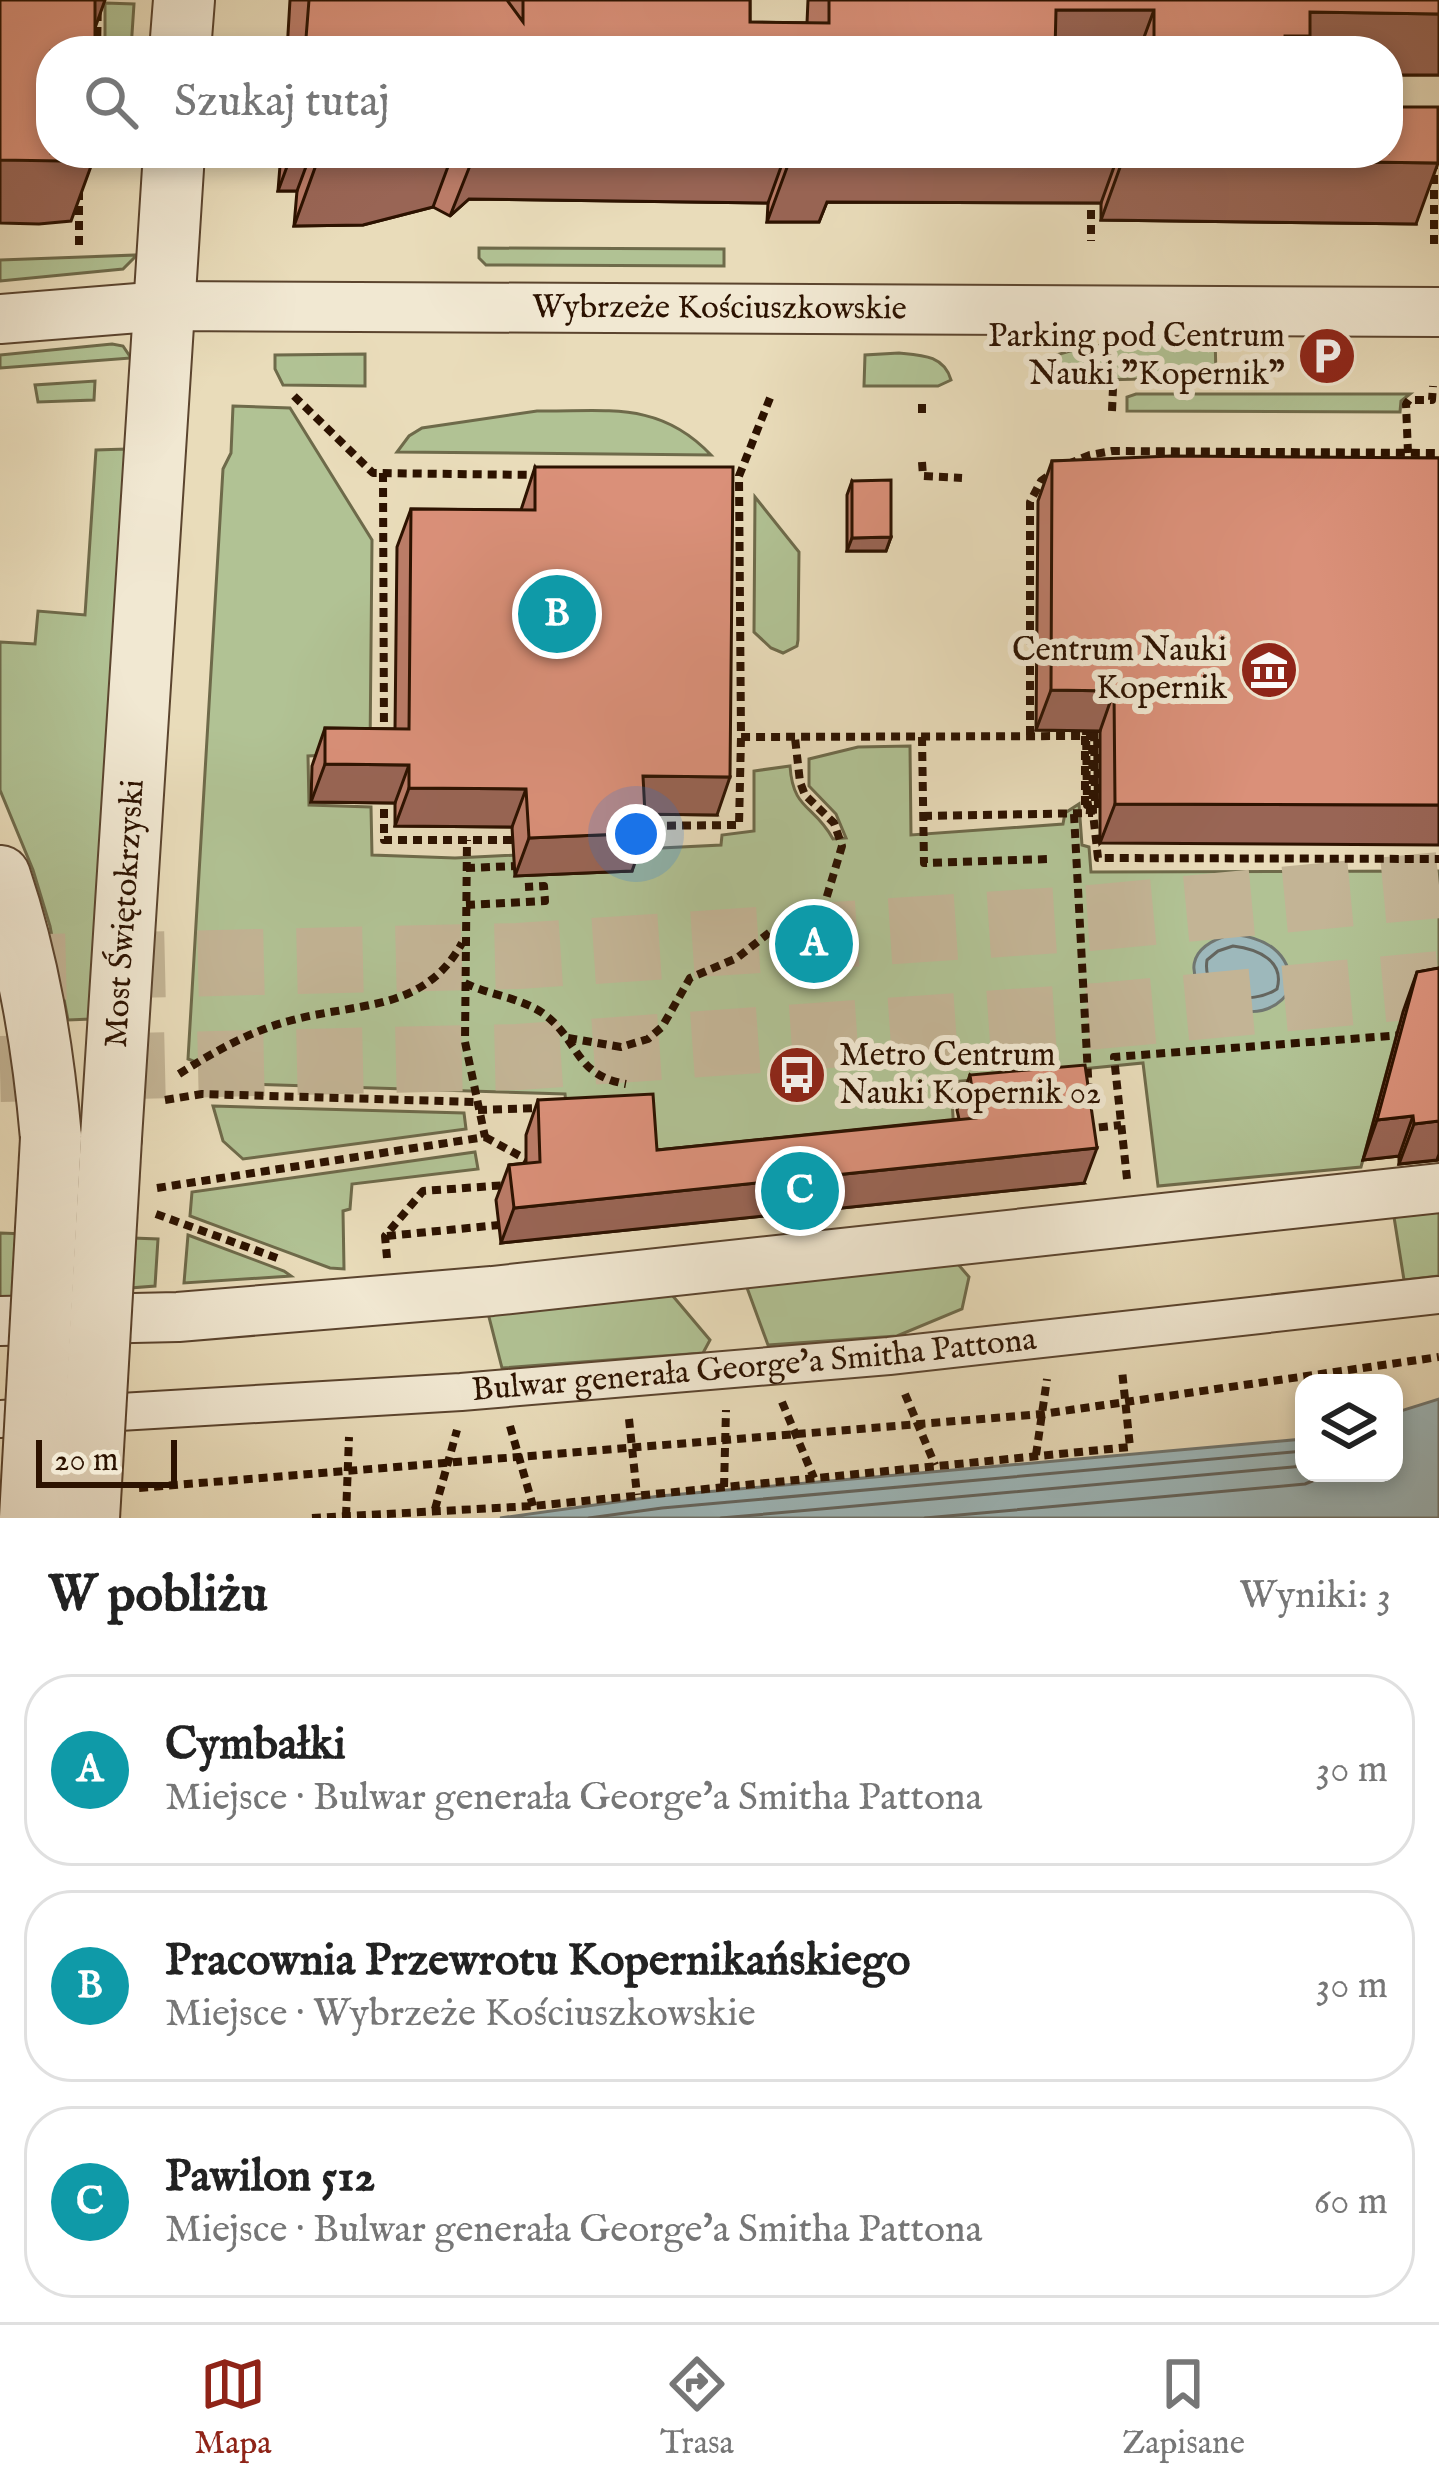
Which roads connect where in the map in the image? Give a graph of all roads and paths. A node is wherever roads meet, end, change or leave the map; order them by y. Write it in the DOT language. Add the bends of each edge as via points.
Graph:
graph roads {
  1 [pos="98,0"];
  2 [pos="184,0"];
  3 [pos="97,36"];
  4 [pos="182,36"];
  5 [pos="1435,145"];
  6 [pos="173,168"];
  7 [pos="1090,175"];
  8 [pos="80,176"];
  9 [pos="1091,242"];
  10 [pos="1434,244"];
  11 [pos="79,245"];
  12 [pos="164,306"];
  13 [pos="1439,312"];
  14 [pos="0,320"];
  15 [pos="1433,386"];
  16 [pos="1113,388"];
  17 [pos="294,396"];
  18 [pos="770,398"];
  19 [pos="922,398"];
  20 [pos="1436,400"];
  21 [pos="1112,411"];
  22 [pos="922,413"];
  23 [pos="1408,453"];
  24 [pos="1439,453"];
  25 [pos="1090,454"];
  26 [pos="922,462"];
  27 [pos="383,473"];
  28 [pos="549,475"];
  29 [pos="1089,477"];
  30 [pos="962,478"];
  31 [pos="1029,481"];
  32 [pos="1041,481"];
  33 [pos="1090,715"];
  34 [pos="1030,735"];
  35 [pos="741,737"];
  36 [pos="795,737"];
  37 [pos="922,737"];
  38 [pos="384,748"];
  39 [pos="384,772"];
  40 [pos="1093,813"];
  41 [pos="1074,814"];
  42 [pos="923,816"];
  43 [pos="628,826"];
  44 [pos="536,839"];
  45 [pos="467,840"];
  46 [pos="1050,859"];
  47 [pos="1439,859"];
  48 [pos="514,866"];
  49 [pos="466,868"];
  50 [pos="0,875"];
  51 [pos="525,887"];
  52 [pos="466,905"];
  53 [pos="464,938"];
  54 [pos="465,983"];
  55 [pos="568,1038"];
  56 [pos="1396,1054"];
  57 [pos="179,1074"];
  58 [pos="1088,1074"];
  59 [pos="1067,1076"];
  60 [pos="626,1084"];
  61 [pos="163,1101"];
  62 [pos="477,1106"];
  63 [pos="555,1107"];
  64 [pos="1121,1125"];
  65 [pos="1090,1129"];
  66 [pos="1067,1131"];
  67 [pos="485,1137"];
  68 [pos="529,1144"];
  69 [pos="502,1146"];
  70 [pos="554,1161"];
  71 [pos="1127,1179"];
  72 [pos="186,1184"];
  73 [pos="509,1185"];
  74 [pos="1439,1188"];
  75 [pos="499,1225"];
  76 [pos="385,1236"];
  77 [pos="1439,1295"];
  78 [pos="390,1300"];
  79 [pos="0,1321"];
  80 [pos="1121,1355"];
  81 [pos="1439,1357"];
  82 [pos="1049,1363"];
  83 [pos="898,1377"];
  84 [pos="776,1387"];
  85 [pos="726,1392"];
  86 [pos="627,1401"];
  87 [pos="1126,1404"];
  88 [pos="505,1410"];
  89 [pos="463,1413"];
  90 [pos="1042,1414"];
  91 [pos="0,1419"];
  92 [pos="350,1420"];
  93 [pos="918,1425"];
  94 [pos="796,1435"];
  95 [pos="725,1441"];
  96 [pos="632,1449"];
  97 [pos="1036,1455"];
  98 [pos="519,1458"];
  99 [pos="448,1465"];
  100 [pos="935,1465"];
  101 [pos="347,1473"];
  102 [pos="814,1478"];
  103 [pos="724,1486"];
  104 [pos="638,1495"];
  105 [pos="104,1503"];
  106 [pos="533,1506"];
  107 [pos="435,1509"];
  108 [pos="346,1516"];
  109 [pos="29,1518"];
  110 [pos="312,1518"];
  1 -- 3 [label="path"];
  2 -- 4 [label="street"];
  5 -- 10 [label="path"];
  6 -- 12 [label="street, Most Świętokrzyski"];
  7 -- 9 [label="path"];
  8 -- 11 [label="path"];
  12 -- 13 [label="street, Wybrzeże Kościuszkowskie"];
  12 -- 14 [label="street, Wybrzeże Kościuszkowskie"];
  12 -- 105 [label="street, Most Świętokrzyski, bridge" via="111,1138"];
  15 -- 20 [label="path"];
  16 -- 21 [label="path"];
  17 -- 27 [label="path" via="373,473"];
  18 -- 35 [label="path" via="739,476"];
  19 -- 22 [label="path"];
  20 -- 23 [label="path" via="1406,404"];
  23 -- 24 [label="path"];
  23 -- 25 [label="path" via="1112,447"];
  25 -- 29 [label="path"];
  25 -- 32 [label="path"];
  26 -- 30 [label="path" via="923,476"];
  27 -- 28 [label="path"];
  27 -- 38 [label="path"];
  31 -- 32 [label="path"];
  32 -- 34 [label="path" via="1030,502"];
  33 -- 33 [label="path, bridge" via="1096,807 1083,808"];
  34 -- 37 [label="path"];
  34 -- 40 [label="path" via="1092,736"];
  35 -- 36 [label="path"];
  35 -- 43 [label="path" via="740,825"];
  36 -- 37 [label="path"];
  36 -- 55 [label="path" via="805,795 834,823 842,846 818,926 775,929 737,958 690,978 648,1040 621,1047"];
  37 -- 42 [label="path"];
  39 -- 45 [label="path" via="384,840"];
  40 -- 41 [label="path"];
  40 -- 47 [label="path" via="1098,858"];
  41 -- 42 [label="path"];
  41 -- 58 [label="path"];
  42 -- 46 [label="path" via="925,863"];
  44 -- 45 [label="path"];
  45 -- 49 [label="path"];
  48 -- 49 [label="path"];
  49 -- 52 [label="path"];
  50 -- 109 [label="street, bridge" via="36,1001 51,1138"];
  51 -- 52 [label="path" via="544,886 545,902"];
  52 -- 53 [label="path"];
  53 -- 54 [label="path"];
  53 -- 57 [label="path" via="429,984 253,1033"];
  54 -- 55 [label="path" via="534,1008"];
  54 -- 62 [label="path"];
  55 -- 60 [label="path" via="597,1076"];
  56 -- 64 [label="path" via="1401,1035 1114,1058"];
  58 -- 59 [label="path"];
  58 -- 65 [label="path"];
  61 -- 62 [label="path" via="202,1094"];
  62 -- 63 [label="path"];
  62 -- 67 [label="path"];
  64 -- 65 [label="path"];
  64 -- 71 [label="path"];
  65 -- 66 [label="path"];
  67 -- 69 [label="path"];
  67 -- 72 [label="path"];
  68 -- 69 [label="path"];
  69 -- 70 [label="path" via="530,1162"];
  73 -- 76 [label="path" via="423,1191"];
  74 -- 78 [label="street"];
  75 -- 76 [label="path"];
  76 -- 78 [label="path"];
  77 -- 91 [label="street, Bulwar generała George'a Smitha Pattona" via="869,1358"];
  78 -- 79 [label="street"];
  80 -- 87 [label="path"];
  81 -- 87 [label="path"];
  82 -- 90 [label="path"];
  83 -- 93 [label="path"];
  84 -- 94 [label="path"];
  85 -- 95 [label="path"];
  86 -- 96 [label="path"];
  87 -- 90 [label="path"];
  87 -- 97 [label="path" via="1130,1447"];
  88 -- 98 [label="path"];
  89 -- 99 [label="path"];
  90 -- 93 [label="path"];
  90 -- 97 [label="path"];
  92 -- 101 [label="path"];
  93 -- 94 [label="path"];
  93 -- 100 [label="path"];
  94 -- 95 [label="path"];
  94 -- 102 [label="path"];
  95 -- 96 [label="path"];
  95 -- 103 [label="path"];
  96 -- 98 [label="path"];
  96 -- 104 [label="path"];
  97 -- 100 [label="path"];
  98 -- 99 [label="path"];
  98 -- 106 [label="path"];
  99 -- 101 [label="path"];
  99 -- 107 [label="path"];
  100 -- 102 [label="path"];
  101 -- 105 [label="path"];
  101 -- 108 [label="path"];
  102 -- 103 [label="path"];
  103 -- 104 [label="path"];
  104 -- 106 [label="path"];
  106 -- 107 [label="path"];
  107 -- 108 [label="path"];
  108 -- 110 [label="path"];
}
